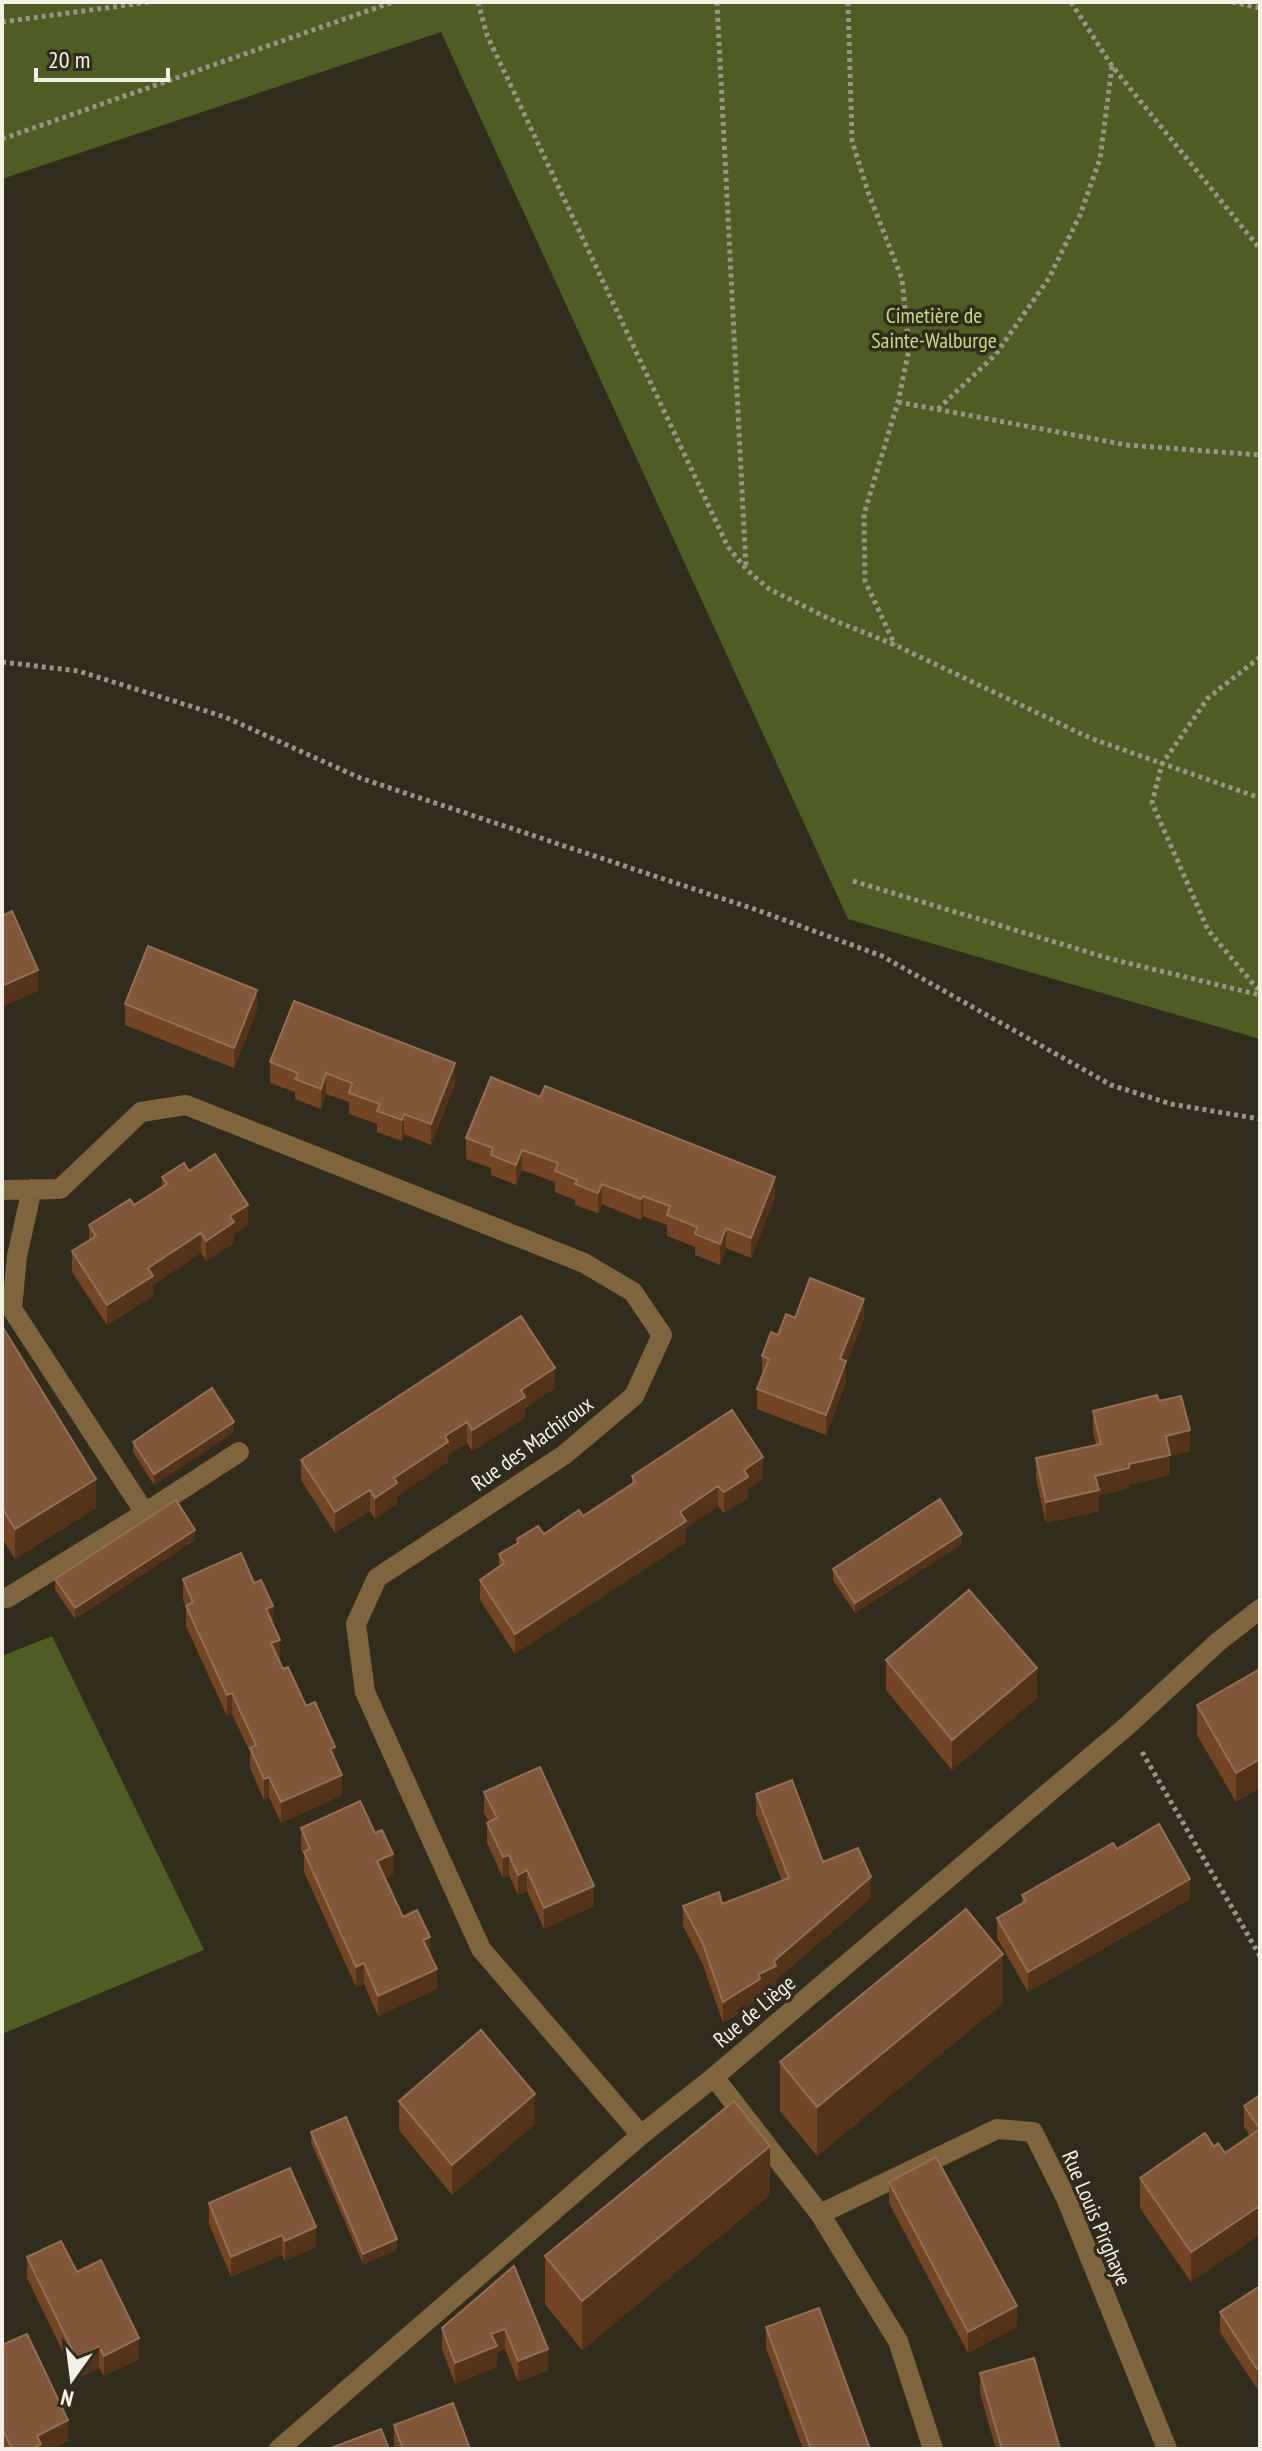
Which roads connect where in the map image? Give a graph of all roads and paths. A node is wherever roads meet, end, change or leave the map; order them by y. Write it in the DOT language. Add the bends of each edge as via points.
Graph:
graph roads {
  1 [pos="149,2"];
  2 [pos="393,2"];
  3 [pos="478,2"];
  4 [pos="717,2"];
  5 [pos="848,2"];
  6 [pos="1071,2"];
  7 [pos="1232,2"];
  8 [pos="1260,8"];
  9 [pos="2,22"];
  10 [pos="1112,66"];
  11 [pos="2,139"];
  12 [pos="1260,249"];
  13 [pos="898,402"];
  14 [pos="938,409"];
  15 [pos="1260,455"];
  16 [pos="747,570"];
  17 [pos="895,645"];
  18 [pos="1260,657"];
  19 [pos="2,662"];
  20 [pos="1162,764"];
  21 [pos="1260,798"];
  22 [pos="853,881"];
  23 [pos="1260,994"];
  24 [pos="1260,1119"];
  25 [pos="32,1189"];
  26 [pos="2,1190"];
  27 [pos="239,1452"];
  28 [pos="145,1513"];
  29 [pos="7,1598"];
  30 [pos="1260,1609"];
  31 [pos="1127,1726"];
  32 [pos="1260,1956"];
  33 [pos="714,2077"];
  34 [pos="641,2135"];
  35 [pos="820,2214"];
  36 [pos="279,2449"];
  37 [pos="933,2449"];
  38 [pos="1167,2449"];
  1 -- 9 [label="path"];
  2 -- 11 [label="path"];
  3 -- 16 [label="path" via="487,35 728,547"];
  4 -- 16 [label="path"];
  5 -- 13 [label="path" via="852,141 902,279 909,349"];
  6 -- 10 [label="path"];
  7 -- 8 [label="path"];
  10 -- 12 [label="path"];
  10 -- 14 [label="path" via="1100,159 1049,278 996,354"];
  13 -- 14 [label="path"];
  13 -- 17 [label="path" via="864,514 865,581"];
  14 -- 15 [label="path" via="1127,445"];
  16 -- 17 [label="path" via="769,589"];
  17 -- 20 [label="path" via="1090,738"];
  18 -- 20 [label="path" via="1208,698"];
  19 -- 24 [label="path" via="78,671 225,717 360,778 771,915 882,956 1111,1085 1171,1104"];
  20 -- 21 [label="path"];
  20 -- 23 [label="path" via="1152,803 1208,930"];
  22 -- 23 [label="path" via="1111,959"];
  25 -- 26 [label="street, Rue des Machiroux"];
  25 -- 28 [label="street" via="12,1309"];
  25 -- 34 [label="street, Rue des Machiroux" via="60,1189 141,1112 186,1105 584,1263 633,1292 662,1335 634,1396 564,1455 377,1578 356,1624 365,1692 481,1949"];
  27 -- 28 [label="street"];
  28 -- 29 [label="street"];
  30 -- 31 [label="street, Rue de Liège"];
  31 -- 32 [label="path"];
  31 -- 33 [label="street, Rue de Liège"];
  33 -- 34 [label="street, Rue de Liège"];
  33 -- 35 [label="street"];
  34 -- 36 [label="street, Rue de Liège"];
  35 -- 37 [label="street" via="898,2341"];
  35 -- 38 [label="street, Rue Louis Pirghaye" via="997,2129 1033,2132 1066,2198"];
}
